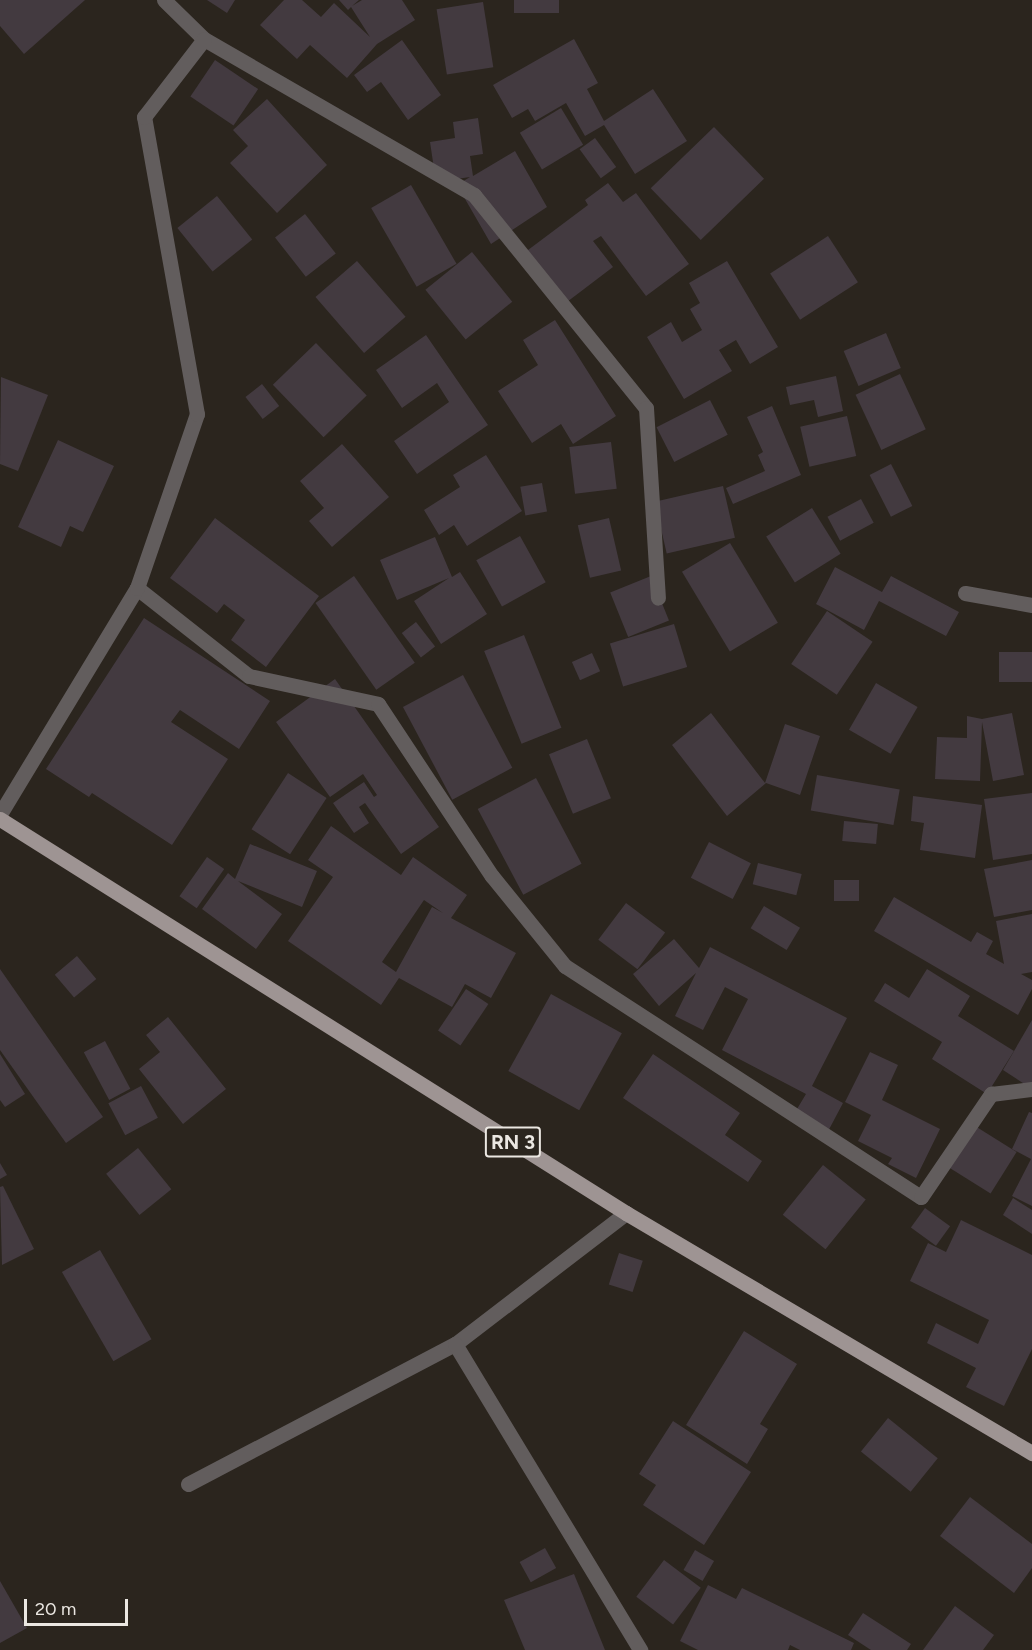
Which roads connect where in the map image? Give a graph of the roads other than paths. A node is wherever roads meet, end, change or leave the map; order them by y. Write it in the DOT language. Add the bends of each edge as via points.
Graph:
graph roads {
  1 [pos="164,0"];
  2 [pos="204,39"];
  3 [pos="137,588"];
  4 [pos="965,593"];
  5 [pos="658,598"];
  6 [pos="1032,605"];
  7 [pos="0,814"];
  8 [pos="0,819"];
  9 [pos="1032,1089"];
  10 [pos="626,1213"];
  11 [pos="455,1344"];
  12 [pos="1032,1453"];
  13 [pos="188,1484"];
  14 [pos="640,1650"];
  1 -- 2 [label="street"];
  2 -- 3 [label="street" via="144,117 197,414"];
  2 -- 5 [label="street" via="474,195 489,213 646,408"];
  3 -- 7 [label="street"];
  3 -- 9 [label="street" via="249,676 378,704 492,876 565,966 921,1197 991,1094"];
  4 -- 6 [label="street"];
  8 -- 10 [label="main road, RN 3"];
  10 -- 11 [label="street"];
  10 -- 12 [label="main road, RN 3"];
  11 -- 13 [label="street"];
  11 -- 14 [label="street"];
}
